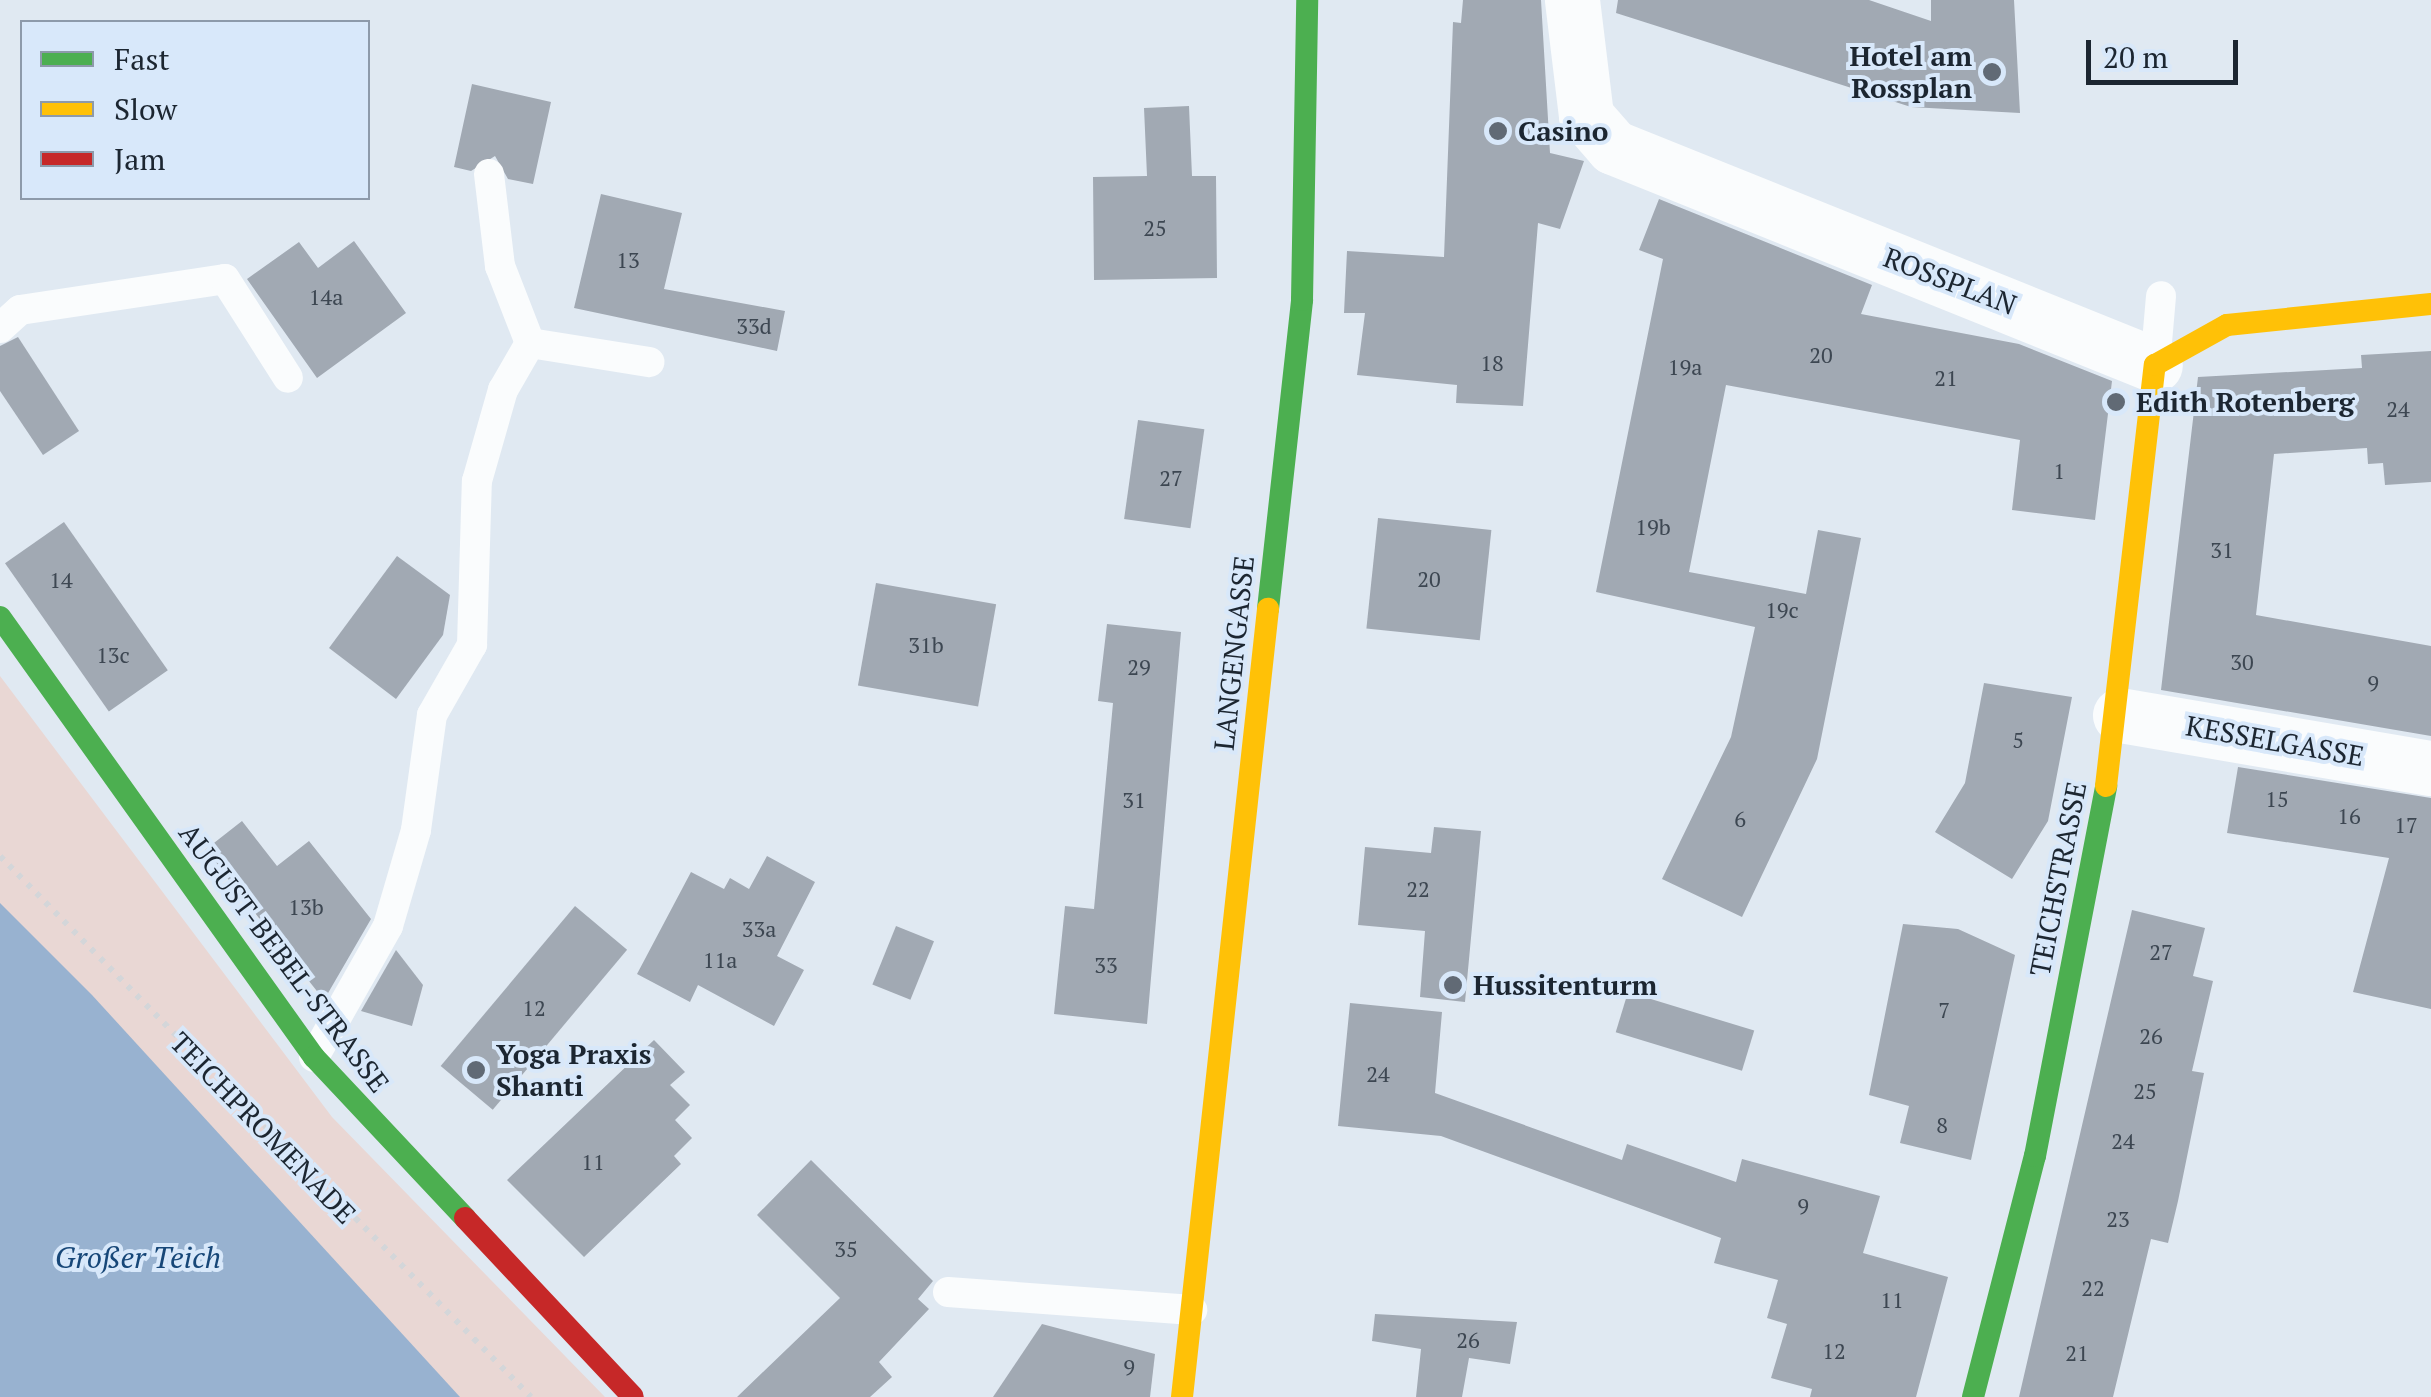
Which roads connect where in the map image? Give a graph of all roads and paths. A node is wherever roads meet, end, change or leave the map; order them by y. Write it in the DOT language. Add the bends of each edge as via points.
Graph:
graph roads {
  1 [pos="1307,0"];
  2 [pos="1572,5"];
  3 [pos="489,174"];
  4 [pos="2161,296"];
  5 [pos="2431,304"];
  6 [pos="0,328"];
  7 [pos="530,343"];
  8 [pos="649,362"];
  9 [pos="2156,365"];
  10 [pos="288,378"];
  11 [pos="0,617"];
  12 [pos="2120,715"];
  13 [pos="2431,768"];
  14 [pos="0,856"];
  15 [pos="314,1057"];
  16 [pos="948,1292"];
  17 [pos="1192,1310"];
  18 [pos="531,1397"];
  19 [pos="633,1397"];
  20 [pos="1182,1397"];
  21 [pos="1973,1397"];
  1 -- 17 [label="street, LANGENGASSE" via="1302,300"];
  2 -- 9 [label="street, ROSSPLAN" via="1586,116 1613,147"];
  3 -- 7 [label="lane" via="500,266"];
  4 -- 9 [label="lane"];
  5 -- 9 [label="street" via="2227,325"];
  6 -- 10 [label="lane" via="20,310 225,279"];
  7 -- 8 [label="lane"];
  7 -- 15 [label="lane" via="504,390 477,481 472,645 432,715 388,926"];
  9 -- 12 [label="street, TEICHSTRASSE"];
  11 -- 15 [label="street, AUGUST-BEBEL-STRASSE"];
  12 -- 13 [label="street, KESSELGASSE"];
  12 -- 21 [label="street, TEICHSTRASSE" via="2035,1156"];
  14 -- 18 [label="path, TEICHPROMENADE"];
  15 -- 19 [label="street, AUGUST-BEBEL-STRASSE"];
  16 -- 17 [label="lane"];
  17 -- 20 [label="street, LANGENGASSE"];
}
